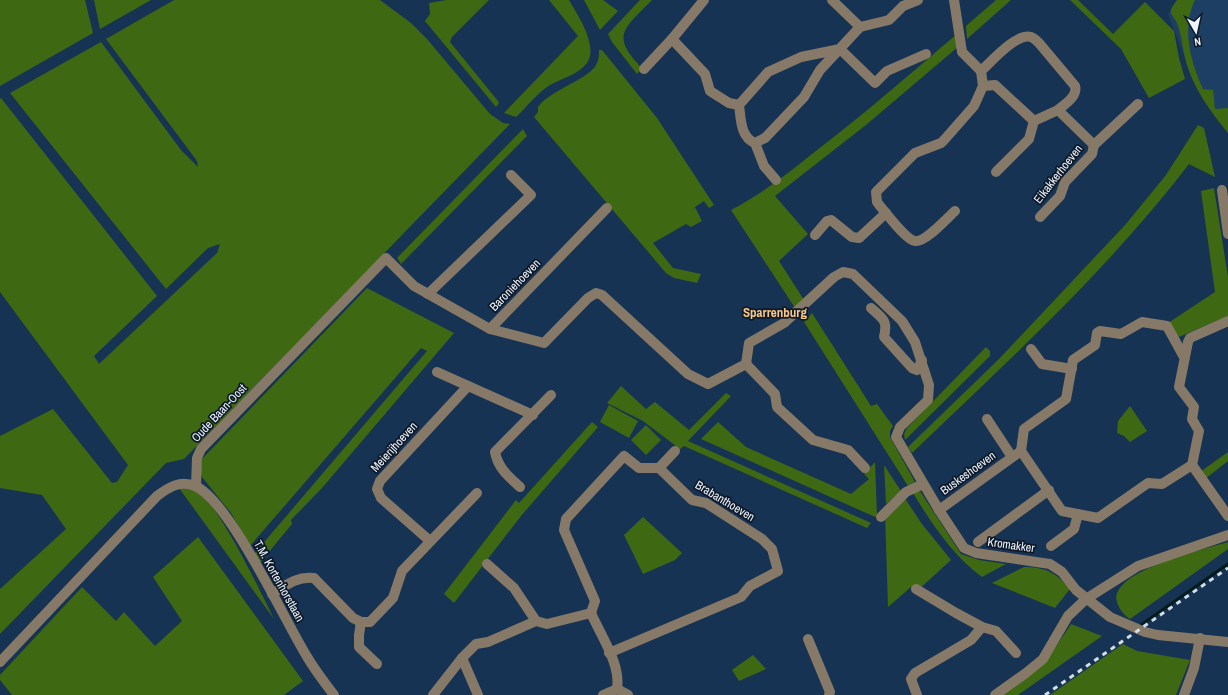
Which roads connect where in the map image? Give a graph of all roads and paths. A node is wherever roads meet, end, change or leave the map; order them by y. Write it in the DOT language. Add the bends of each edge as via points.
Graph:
graph roads {
  1 [pos="832,0"];
  2 [pos="918,0"];
  3 [pos="954,0"];
  4 [pos="702,1"];
  5 [pos="860,27"];
  6 [pos="672,39"];
  7 [pos="840,49"];
  8 [pos="926,54"];
  9 [pos="644,69"];
  10 [pos="981,71"];
  11 [pos="983,86"];
  12 [pos="1138,104"];
  13 [pos="739,105"];
  14 [pos="1058,110"];
  15 [pos="1034,121"];
  16 [pos="755,143"];
  17 [pos="1094,145"];
  18 [pos="996,172"];
  19 [pos="511,175"];
  20 [pos="776,180"];
  21 [pos="1222,190"];
  22 [pos="607,208"];
  23 [pos="955,211"];
  24 [pos="886,213"];
  25 [pos="1040,217"];
  26 [pos="1228,234"];
  27 [pos="815,235"];
  28 [pos="386,258"];
  29 [pos="428,294"];
  30 [pos="871,308"];
  31 [pos="1228,321"];
  32 [pos="490,329"];
  33 [pos="1031,349"];
  34 [pos="1184,357"];
  35 [pos="922,360"];
  36 [pos="746,364"];
  37 [pos="1072,369"];
  38 [pos="437,372"];
  39 [pos="468,386"];
  40 [pos="551,395"];
  41 [pos="533,415"];
  42 [pos="987,419"];
  43 [pos="675,451"];
  44 [pos="1021,451"];
  45 [pos="1012,457"];
  46 [pos="1192,465"];
  47 [pos="659,468"];
  48 [pos="865,468"];
  49 [pos="923,484"];
  50 [pos="196,486"];
  51 [pos="520,487"];
  52 [pos="1049,490"];
  53 [pos="476,493"];
  54 [pos="939,510"];
  55 [pos="1078,514"];
  56 [pos="1228,516"];
  57 [pos="881,517"];
  58 [pos="1228,535"];
  59 [pos="430,542"];
  60 [pos="978,542"];
  61 [pos="1051,546"];
  62 [pos="487,564"];
  63 [pos="916,589"];
  64 [pos="272,594"];
  65 [pos="1086,600"];
  66 [pos="590,613"];
  67 [pos="536,621"];
  68 [pos="361,622"];
  69 [pos="982,627"];
  70 [pos="1200,638"];
  71 [pos="808,639"];
  72 [pos="1228,642"];
  73 [pos="609,653"];
  74 [pos="1016,653"];
  75 [pos="462,658"];
  76 [pos="0,662"];
  77 [pos="377,664"];
  78 [pos="617,689"];
  79 [pos="334,695"];
  80 [pos="433,695"];
  81 [pos="478,695"];
  82 [pos="603,695"];
  83 [pos="628,695"];
  84 [pos="829,695"];
  85 [pos="917,695"];
  86 [pos="995,695"];
  87 [pos="1184,695"];
  1 -- 5 [label="street"];
  2 -- 5 [label="street" via="903,6 889,20"];
  3 -- 10 [label="street" via="962,52"];
  4 -- 6 [label="street"];
  5 -- 7 [label="street"];
  6 -- 9 [label="street"];
  6 -- 13 [label="street" via="705,74 710,91"];
  7 -- 8 [label="street" via="875,83 886,71"];
  7 -- 13 [label="street" via="801,57 768,72"];
  7 -- 16 [label="street" via="820,70 804,97 765,138"];
  10 -- 11 [label="street"];
  10 -- 14 [label="street" via="1016,40 1032,37 1075,86 1073,97"];
  11 -- 15 [label="street" via="995,85"];
  11 -- 24 [label="street" via="974,106 941,143 915,154 879,187 876,192 877,202"];
  12 -- 17 [label="street, Eikakkerhoeven"];
  13 -- 16 [label="street" via="744,134 749,141"];
  14 -- 15 [label="street"];
  14 -- 17 [label="street, Eikakkerhoeven"];
  15 -- 18 [label="street" via="1029,139"];
  16 -- 20 [label="street" via="764,166"];
  17 -- 25 [label="street, Eikakkerhoeven" via="1092,154 1065,182 1060,196"];
  19 -- 29 [label="street" via="531,195"];
  21 -- 26 [label="street"];
  22 -- 32 [label="street, Baroniehoeven"];
  23 -- 24 [label="street" via="923,240 916,242 909,239"];
  24 -- 27 [label="street" via="859,238 852,237 831,220 827,221"];
  28 -- 29 [label="street, Baroniehoeven" via="414,286"];
  28 -- 50 [label="street, Oude Baan-Oost" via="201,449 196,458"];
  29 -- 32 [label="street, Baroniehoeven"];
  30 -- 35 [label="street" via="884,321 884,337 912,368 917,370"];
  31 -- 34 [label="street" via="1190,338"];
  32 -- 36 [label="street" via="544,343 596,293 602,295 688,374 708,384"];
  33 -- 37 [label="street" via="1042,364"];
  34 -- 37 [label="street" via="1167,326 1142,322 1121,334 1100,331 1097,333 1095,345 1073,360"];
  34 -- 46 [label="street" via="1180,387 1194,407 1192,419 1199,431"];
  35 -- 36 [label="street" via="902,320 853,274 843,272 834,277 784,323 750,343"];
  35 -- 49 [label="street, Kromakker" via="929,385 928,400 900,427 896,437"];
  36 -- 48 [label="street" via="775,394 777,407 813,440 848,450"];
  37 -- 44 [label="street" via="1066,399 1024,430"];
  38 -- 39 [label="street"];
  39 -- 41 [label="street"];
  39 -- 59 [label="street, Meierijhoeven" via="380,481 376,489 381,498"];
  40 -- 41 [label="street"];
  41 -- 51 [label="street" via="495,452 502,470"];
  42 -- 45 [label="street, Buskeshoeven"];
  43 -- 47 [label="street"];
  44 -- 45 [label="street, Buskeshoeven"];
  44 -- 52 [label="street"];
  45 -- 54 [label="street, Buskeshoeven"];
  46 -- 55 [label="street" via="1162,484 1148,483 1098,518"];
  46 -- 56 [label="street"];
  47 -- 66 [label="street" via="639,468 624,456 566,519 564,530 595,601"];
  47 -- 73 [label="street, Brabanthoeven" via="692,500 706,503 762,539 772,549 778,571 750,586 741,597"];
  49 -- 54 [label="street, Kromakker"];
  49 -- 57 [label="street" via="906,492"];
  50 -- 64 [label="street, T.M. Kortenhorstlaan" via="216,503"];
  50 -- 76 [label="street" via="187,483 170,486 157,496"];
  52 -- 55 [label="street" via="1062,511"];
  52 -- 60 [label="street"];
  53 -- 59 [label="street"];
  54 -- 65 [label="street, Kromakker" via="964,548 976,553 1050,564 1062,572"];
  55 -- 61 [label="street" via="1074,529"];
  58 -- 65 [label="street" via="1138,566"];
  59 -- 68 [label="street" via="402,571 393,598 370,622"];
  62 -- 67 [label="street" via="514,588"];
  63 -- 69 [label="street" via="936,603"];
  64 -- 68 [label="street" via="292,580 314,578 353,618"];
  64 -- 79 [label="street, T.M. Kortenhorstlaan" via="306,656"];
  65 -- 70 [label="street, Kromakker" via="1110,617 1146,632"];
  65 -- 86 [label="street" via="1068,616 1043,659"];
  66 -- 67 [label="street" via="547,624"];
  66 -- 73 [label="street"];
  67 -- 75 [label="street" via="488,642 476,644"];
  68 -- 77 [label="street" via="359,647"];
  69 -- 74 [label="street" via="996,631"];
  69 -- 85 [label="street" via="971,640 915,674 911,679"];
  70 -- 72 [label="street, Kromakker"];
  70 -- 87 [label="street" via="1194,668"];
  71 -- 84 [label="street"];
  73 -- 78 [label="street" via="619,679"];
  75 -- 80 [label="street"];
  75 -- 81 [label="street"];
  78 -- 82 [label="street"];
  78 -- 83 [label="street"];
}
